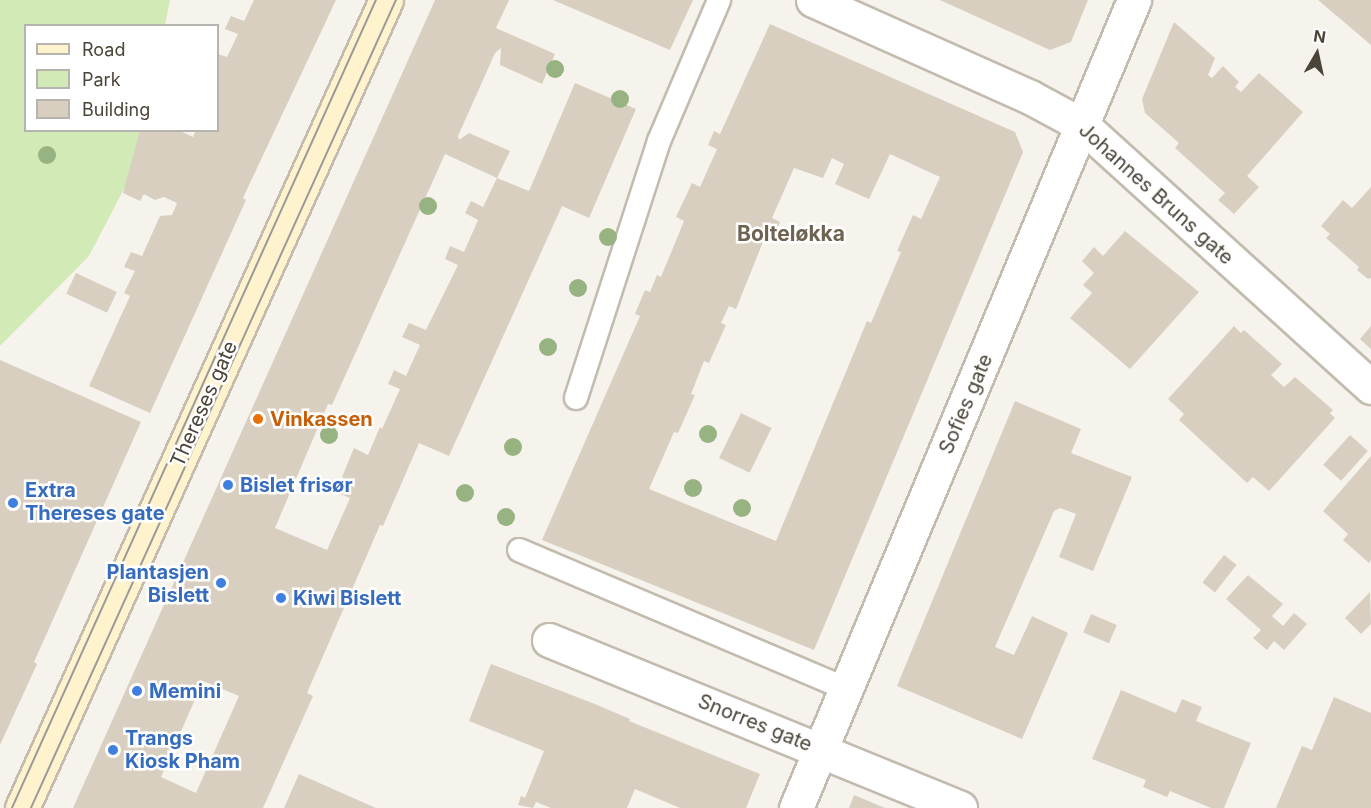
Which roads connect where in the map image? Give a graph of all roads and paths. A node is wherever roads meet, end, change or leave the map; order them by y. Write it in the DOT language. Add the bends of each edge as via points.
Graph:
graph roads {
  1 [pos="386,0"];
  2 [pos="719,0"];
  3 [pos="813,0"];
  4 [pos="1134,0"];
  5 [pos="1082,125"];
  6 [pos="1371,387"];
  7 [pos="576,398"];
  8 [pos="519,550"];
  9 [pos="549,640"];
  10 [pos="846,689"];
  11 [pos="821,749"];
  12 [pos="22,808"];
  13 [pos="796,808"];
  14 [pos="960,808"];
  1 -- 12 [label="main road, Thereses gate"];
  2 -- 7 [label="lane" via="659,141"];
  3 -- 5 [label="street, Johannes Bruns gate" via="1030,97"];
  4 -- 5 [label="street, Sofies gate"];
  5 -- 6 [label="street, Johannes Bruns gate"];
  5 -- 10 [label="street, Sofies gate"];
  8 -- 10 [label="lane"];
  9 -- 11 [label="street, Snorres gate"];
  10 -- 11 [label="street, Sofies gate"];
  11 -- 13 [label="street, Sofies gate"];
  11 -- 14 [label="street, Snorres gate"];
}
